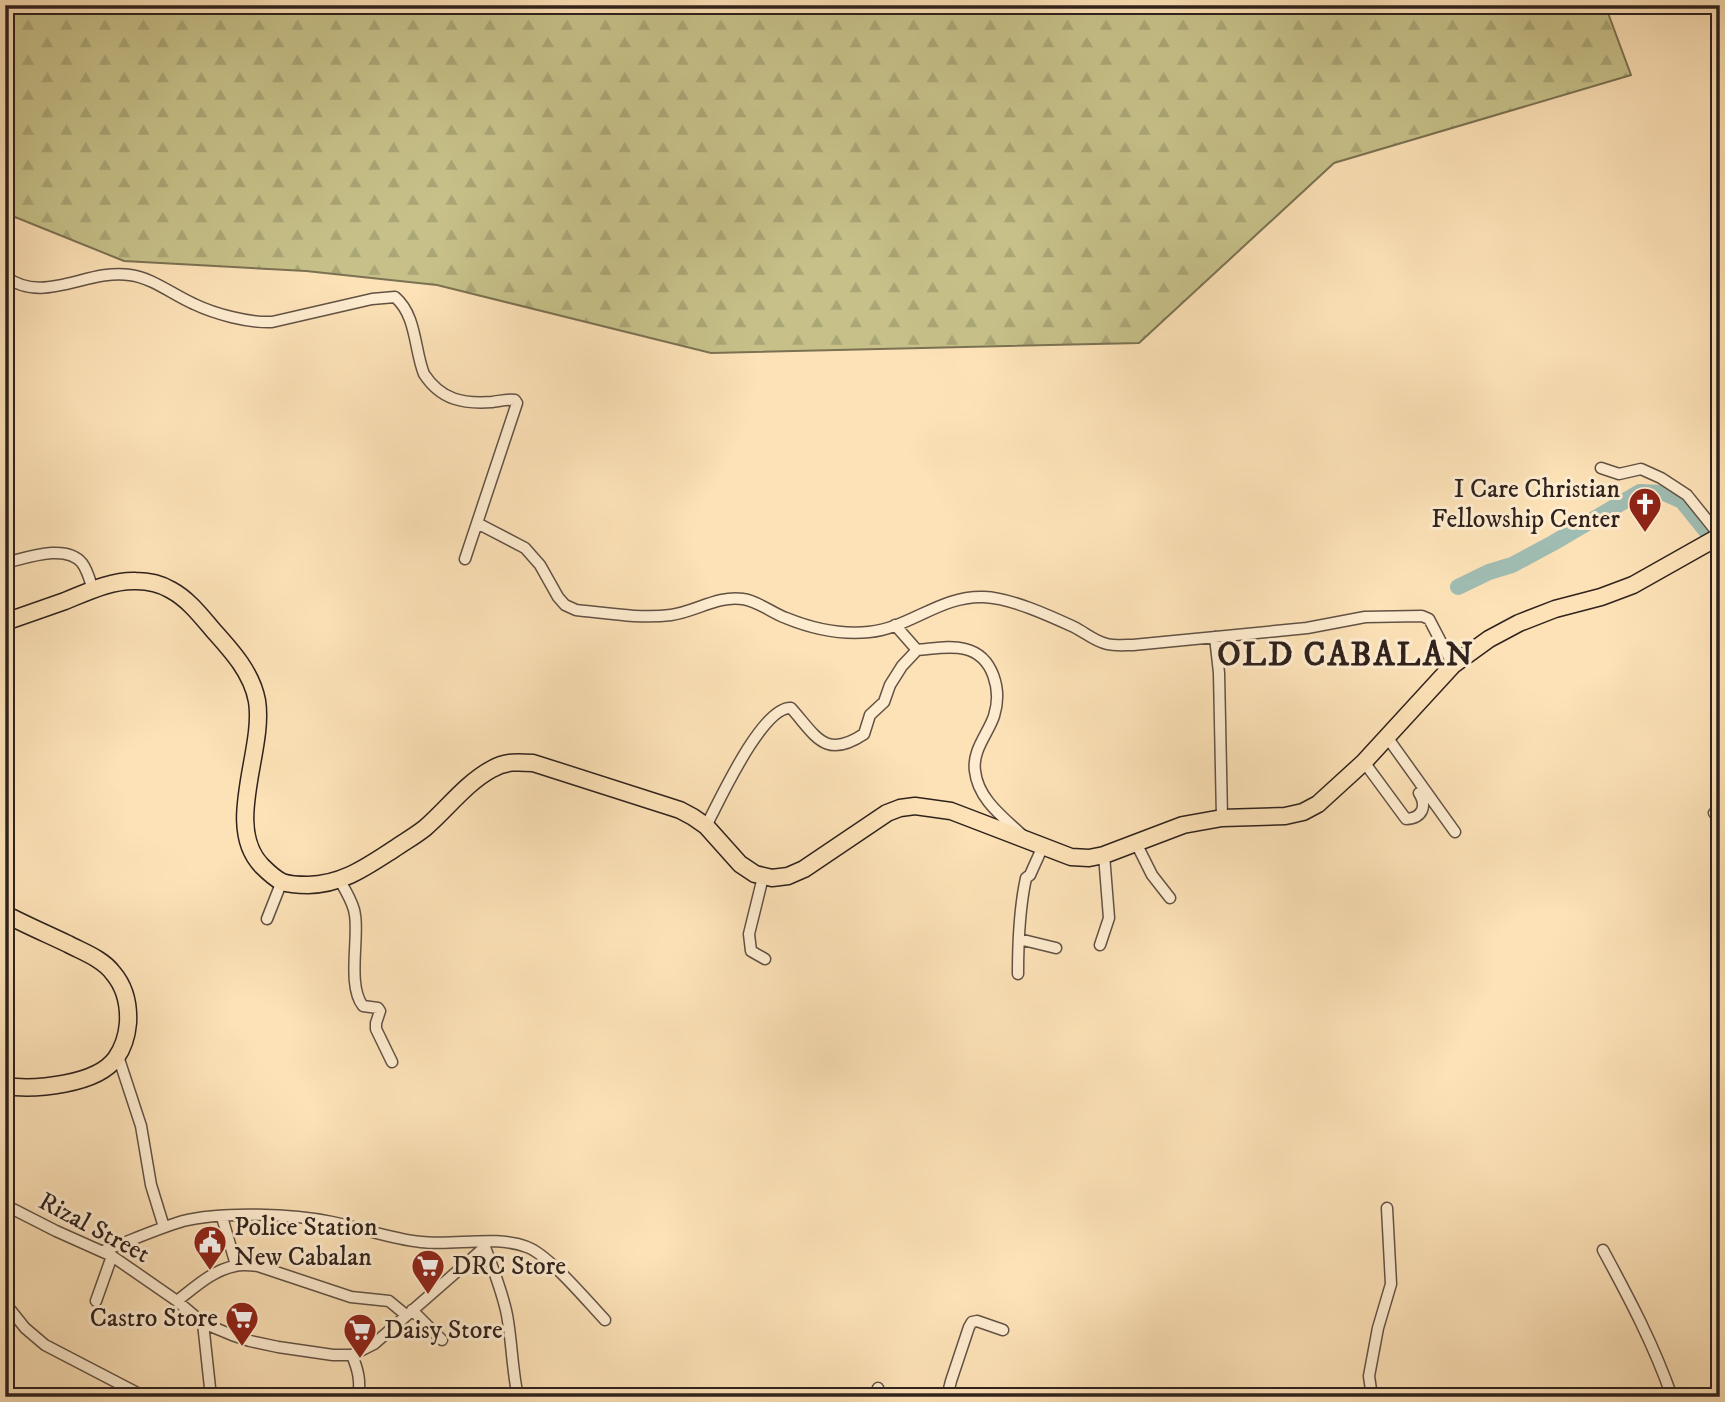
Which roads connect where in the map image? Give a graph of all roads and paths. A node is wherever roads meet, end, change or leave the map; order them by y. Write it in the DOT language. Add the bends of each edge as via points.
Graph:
graph roads {
  1 [pos="5,276"];
  2 [pos="1601,468"];
  3 [pos="477,523"];
  4 [pos="1718,537"];
  5 [pos="465,559"];
  6 [pos="5,563"];
  7 [pos="93,590"];
  8 [pos="5,622"];
  9 [pos="895,625"];
  10 [pos="1215,637"];
  11 [pos="917,650"];
  12 [pos="1453,665"];
  13 [pos="1387,737"];
  14 [pos="1364,762"];
  15 [pos="1419,793"];
  16 [pos="1222,818"];
  17 [pos="706,827"];
  18 [pos="1455,832"];
  19 [pos="1035,843"];
  20 [pos="1136,843"];
  21 [pos="1104,855"];
  22 [pos="763,877"];
  23 [pos="340,880"];
  24 [pos="282,881"];
  25 [pos="1170,898"];
  26 [pos="5,914"];
  27 [pos="267,919"];
  28 [pos="1018,939"];
  29 [pos="1100,945"];
  30 [pos="1056,948"];
  31 [pos="765,959"];
  32 [pos="1018,974"];
  33 [pos="118,1056"];
  34 [pos="392,1062"];
  35 [pos="5,1086"];
  36 [pos="5,1205"];
  37 [pos="1387,1208"];
  38 [pos="222,1217"];
  39 [pos="164,1227"];
  40 [pos="484,1244"];
  41 [pos="1603,1250"];
  42 [pos="108,1254"];
  43 [pos="236,1265"];
  44 [pos="96,1301"];
  45 [pos="177,1301"];
  46 [pos="5,1303"];
  47 [pos="409,1312"];
  48 [pos="605,1320"];
  49 [pos="203,1323"];
  50 [pos="1003,1330"];
  51 [pos="442,1340"];
  52 [pos="352,1355"];
  53 [pos="211,1393"];
  54 [pos="145,1397"];
  55 [pos="192,1397"];
  56 [pos="358,1397"];
  57 [pos="517,1397"];
  58 [pos="947,1397"];
  59 [pos="1372,1397"];
  60 [pos="1672,1397"];
  1 -- 3 [label="street" via="34,288 129,274 194,305 261,323 395,297 408,312 421,366 441,393 469,402 515,400"];
  2 -- 4 [label="street" via="1619,474 1641,469 1661,478 1686,495"];
  3 -- 5 [label="street"];
  3 -- 9 [label="street" via="525,548 558,597 576,610 674,615 727,599 744,599 828,632 870,632"];
  4 -- 12 [label="highway" via="1619,591 1519,623"];
  6 -- 7 [label="street" via="67,554 79,559"];
  7 -- 8 [label="highway"];
  7 -- 24 [label="highway" via="134,580 172,590 243,666 257,701 246,834 257,861"];
  9 -- 10 [label="street" via="941,604 987,597 1013,602 1108,644"];
  9 -- 11 [label="street"];
  10 -- 12 [label="street" via="1366,617 1422,616 1429,619"];
  10 -- 16 [label="street"];
  11 -- 17 [label="street" via="896,675 884,702 870,715 864,734 856,739 828,745 791,708 778,711 752,740"];
  11 -- 19 [label="street" via="967,649 991,668 997,692 995,714 978,748 975,772 990,805"];
  12 -- 13 [label="highway"];
  13 -- 14 [label="highway"];
  13 -- 18 [label="street"];
  14 -- 15 [label="street" via="1406,819 1423,809"];
  14 -- 16 [label="highway" via="1303,812 1284,817"];
  16 -- 20 [label="highway" via="1183,825"];
  17 -- 22 [label="highway" via="740,864"];
  17 -- 23 [label="highway" via="680,810 533,763 505,763 471,784 423,829"];
  19 -- 21 [label="highway" via="1071,858"];
  19 -- 22 [label="highway" via="951,811 915,806 887,813 795,874"];
  19 -- 28 [label="street"];
  20 -- 21 [label="highway"];
  20 -- 25 [label="street"];
  21 -- 29 [label="street" via="1109,918"];
  22 -- 31 [label="street" via="749,934 751,951"];
  23 -- 24 [label="highway" via="325,885"];
  23 -- 34 [label="street" via="356,917 354,961 359,999 363,1006 380,1011 376,1029"];
  24 -- 27 [label="street"];
  26 -- 33 [label="highway" via="91,955 112,971 128,1004 126,1036"];
  28 -- 30 [label="street"];
  28 -- 32 [label="street"];
  33 -- 35 [label="highway" via="103,1070 78,1080 38,1088"];
  33 -- 39 [label="street" via="141,1126"];
  36 -- 42 [label="street, Rizal Street"];
  37 -- 59 [label="street" via="1391,1284 1369,1376"];
  38 -- 39 [label="street"];
  38 -- 40 [label="street" via="309,1218 425,1243"];
  38 -- 43 [label="street"];
  39 -- 42 [label="street"];
  40 -- 47 [label="street"];
  40 -- 48 [label="street" via="519,1244 537,1252"];
  40 -- 57 [label="street" via="507,1314"];
  41 -- 60 [label="street" via="1636,1311"];
  42 -- 44 [label="street"];
  42 -- 45 [label="street, Rizal Street"];
  43 -- 45 [label="street"];
  43 -- 47 [label="street" via="258,1266 351,1297 390,1301"];
  45 -- 49 [label="street, Rizal Street"];
  46 -- 54 [label="street" via="46,1345"];
  47 -- 51 [label="street"];
  47 -- 52 [label="street" via="374,1344"];
  49 -- 52 [label="street, Rizal Street" via="278,1347"];
  49 -- 53 [label="street"];
  50 -- 58 [label="street" via="972,1322"];
  52 -- 56 [label="street" via="359,1374"];
  53 -- 55 [label="street"];
}
